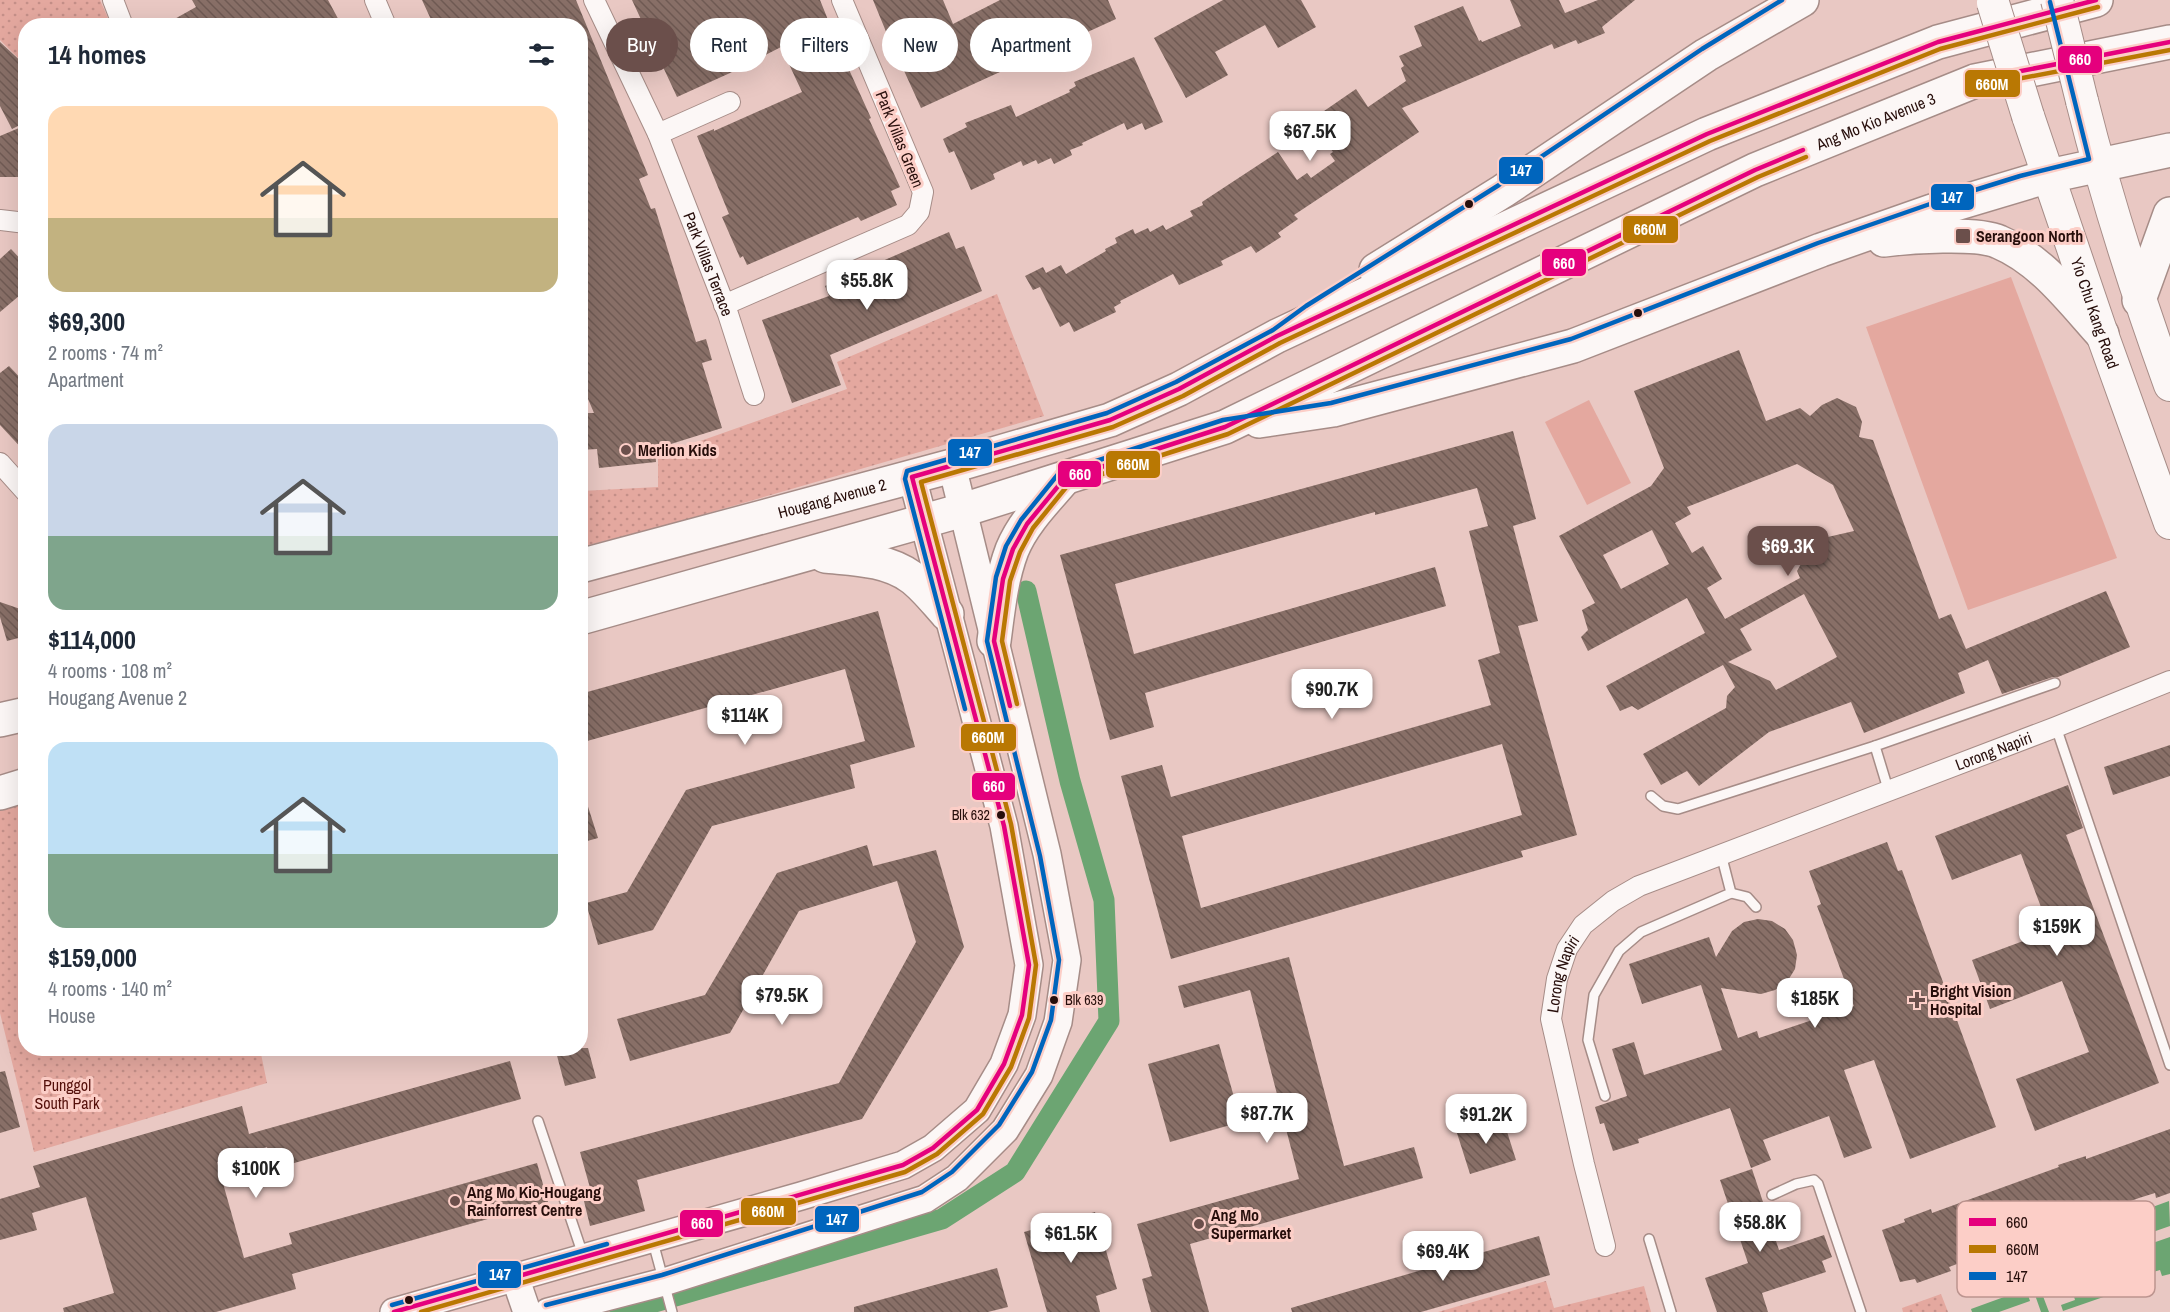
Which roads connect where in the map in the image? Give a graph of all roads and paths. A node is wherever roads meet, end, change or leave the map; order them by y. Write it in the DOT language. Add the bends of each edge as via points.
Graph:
graph roads {
  1 [pos="113,0"];
  2 [pos="375,0"];
  3 [pos="594,0"];
  4 [pos="842,0"];
  5 [pos="2057,0"];
  6 [pos="2096,0"];
  7 [pos="1992,2"];
  8 [pos="1792,4"];
  9 [pos="120,18"];
  10 [pos="383,18"];
  11 [pos="2170,42"];
  12 [pos="730,102"];
  13 [pos="658,134"];
  14 [pos="2170,150"];
  15 [pos="2098,164"];
  16 [pos="2049,176"];
  17 [pos="2170,214"];
  18 [pos="0,220"];
  19 [pos="18,222"];
  20 [pos="1821,250"];
  21 [pos="2139,300"];
  22 [pos="724,305"];
  23 [pos="2102,334"];
  24 [pos="1277,336"];
  25 [pos="2170,385"];
  26 [pos="754,395"];
  27 [pos="1225,427"];
  28 [pos="0,463"];
  29 [pos="952,466"];
  30 [pos="912,477"];
  31 [pos="1064,479"];
  32 [pos="18,483"];
  33 [pos="963,510"];
  34 [pos="924,521"];
  35 [pos="2170,523"];
  36 [pos="805,555"];
  37 [pos="588,564"];
  38 [pos="947,614"];
  39 [pos="588,616"];
  40 [pos="994,641"];
  41 [pos="2170,681"];
  42 [pos="2055,683"];
  43 [pos="18,716"];
  44 [pos="0,720"];
  45 [pos="2056,727"];
  46 [pos="1875,746"];
  47 [pos="18,787"];
  48 [pos="1888,789"];
  49 [pos="0,793"];
  50 [pos="1651,796"];
  51 [pos="1721,854"];
  52 [pos="1731,893"];
  53 [pos="1756,907"];
  54 [pos="2170,1065"];
  55 [pos="1605,1096"];
  56 [pos="537,1121"];
  57 [pos="1772,1195"];
  58 [pos="652,1239"];
  59 [pos="1649,1239"];
  60 [pos="1605,1246"];
  61 [pos="584,1257"];
  62 [pos="514,1277"];
  63 [pos="666,1289"];
  64 [pos="394,1312"];
  65 [pos="527,1312"];
  66 [pos="548,1312"];
  67 [pos="672,1312"];
  68 [pos="1671,1312"];
  69 [pos="1861,1312"];
  1 -- 9 [label="street"];
  2 -- 10 [label="street"];
  3 -- 13 [label="street, Park Villas Terrace"];
  4 -- 22 [label="street, Park Villas Green" via="923,192 919,212 908,225"];
  5 -- 15 [label="main road, bridge"];
  6 -- 24 [label="highway" via="1938,42 1707,134"];
  7 -- 16 [label="main road, Yio Chu Kang Road, bridge"];
  8 -- 24 [label="highway" via="1706,55"];
  11 -- 27 [label="highway, Ang Mo Kio Avenue 3" via="1975,81 1755,170"];
  12 -- 13 [label="street"];
  13 -- 22 [label="street, Park Villas Terrace"];
  14 -- 15 [label="highway"];
  15 -- 16 [label="highway"];
  15 -- 21 [label="main road"];
  16 -- 20 [label="highway"];
  16 -- 23 [label="main road, Yio Chu Kang Road"];
  17 -- 21 [label="highway"];
  18 -- 19 [label="street"];
  20 -- 23 [label="highway" via="1908,237 1978,237 2000,242 2051,278"];
  20 -- 27 [label="highway" via="1573,346 1333,410"];
  21 -- 25 [label="main road"];
  22 -- 26 [label="street, Park Villas Terrace"];
  23 -- 35 [label="main road, Yio Chu Kang Road"];
  24 -- 29 [label="highway, Hougang Avenue 2" via="1179,389 1110,420"];
  27 -- 31 [label="highway"];
  28 -- 32 [label="street"];
  29 -- 30 [label="highway, Hougang Avenue 2"];
  29 -- 33 [label="main road"];
  30 -- 34 [label="main road"];
  30 -- 37 [label="highway, Hougang Avenue 2"];
  31 -- 33 [label="highway"];
  31 -- 40 [label="highway" via="1027,524 1013,549 1003,579"];
  33 -- 34 [label="highway"];
  33 -- 40 [label="main road"];
  34 -- 36 [label="highway"];
  34 -- 38 [label="main road"];
  36 -- 38 [label="highway" via="889,565 912,577"];
  36 -- 39 [label="highway"];
  38 -- 58 [label="main road" via="1004,826 1029,965 1022,1015 1004,1064 977,1110 933,1148 903,1165"];
  40 -- 63 [label="main road" via="1047,854 1067,960 1058,1022 1039,1075 1005,1130 957,1178 926,1199"];
  41 -- 45 [label="street, Lorong Napiri"];
  42 -- 46 [label="lane"];
  43 -- 44 [label="highway"];
  45 -- 48 [label="street, Lorong Napiri"];
  45 -- 54 [label="lane"];
  46 -- 48 [label="lane"];
  46 -- 50 [label="lane" via="1678,809 1663,806"];
  47 -- 49 [label="highway"];
  48 -- 51 [label="street, Lorong Napiri"];
  51 -- 52 [label="lane"];
  51 -- 60 [label="street, Lorong Napiri" via="1613,901 1583,925 1567,949 1557,979 1551,1019"];
  52 -- 53 [label="lane" via="1747,897"];
  52 -- 55 [label="lane" via="1641,932 1619,951 1594,995 1588,1040"];
  56 -- 61 [label="lane"];
  57 -- 69 [label="lane" via="1796,1184 1814,1180 1818,1184"];
  58 -- 61 [label="main road"];
  58 -- 63 [label="lane"];
  59 -- 68 [label="lane"];
  61 -- 62 [label="main road"];
  62 -- 64 [label="main road"];
  62 -- 65 [label="main road"];
  63 -- 66 [label="main road"];
  63 -- 67 [label="lane"];
}
